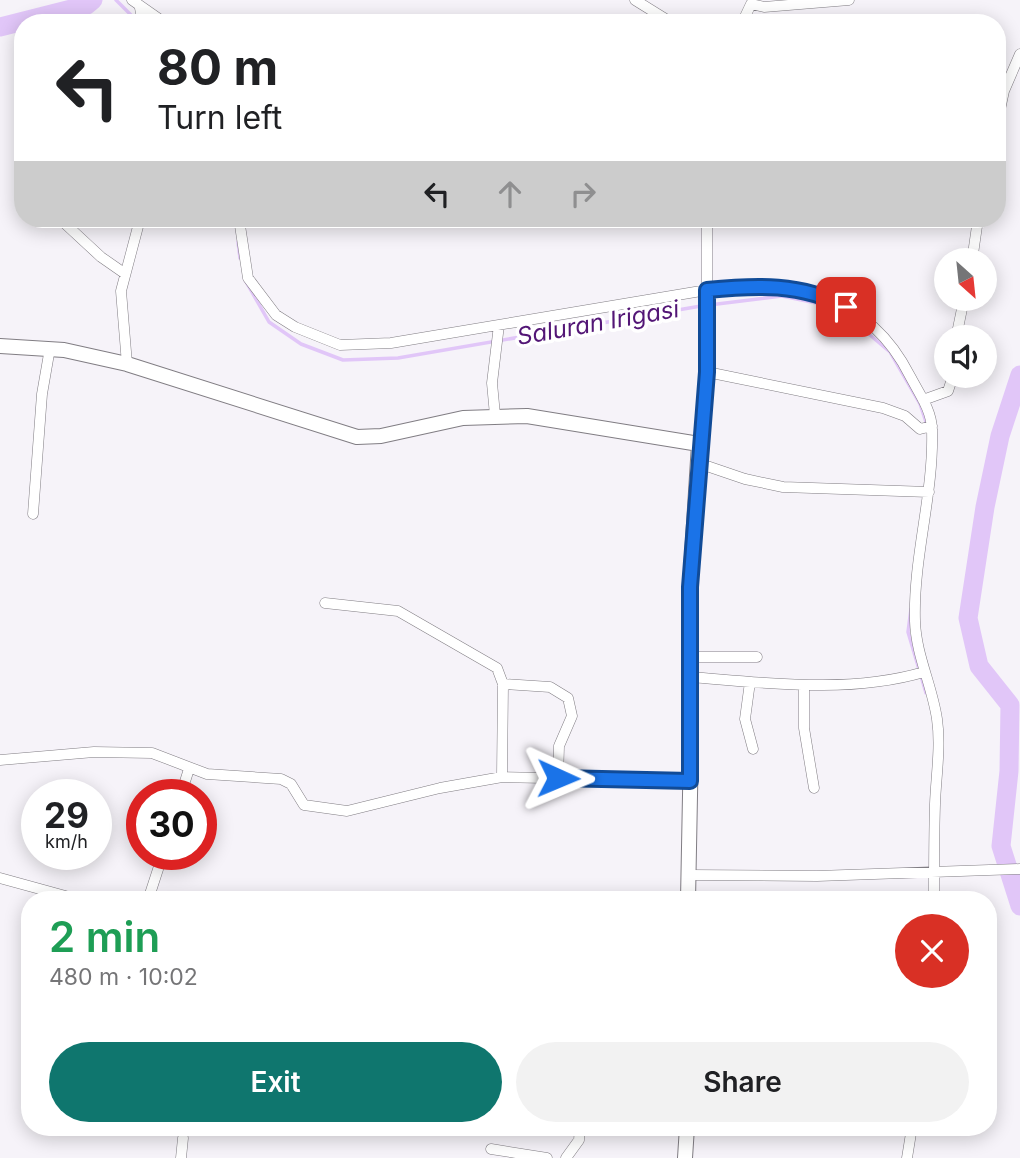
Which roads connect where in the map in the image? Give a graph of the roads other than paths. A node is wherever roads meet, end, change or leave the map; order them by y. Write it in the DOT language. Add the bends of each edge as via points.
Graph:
graph roads {
  1 [pos="635,0"];
  2 [pos="849,0"];
  3 [pos="751,2"];
  4 [pos="136,4"];
  5 [pos="151,14"];
  6 [pos="658,14"];
  7 [pos="1020,54"];
  8 [pos="1006,86"];
  9 [pos="70,228"];
  10 [pos="137,228"];
  11 [pos="240,228"];
  12 [pos="708,228"];
  13 [pos="977,228"];
  14 [pos="974,248"];
  15 [pos="124,273"];
  16 [pos="707,291"];
  17 [pos="499,325"];
  18 [pos="0,346"];
  19 [pos="50,348"];
  20 [pos="127,364"];
  21 [pos="707,372"];
  22 [pos="948,388"];
  23 [pos="923,400"];
  24 [pos="495,415"];
  25 [pos="927,427"];
  26 [pos="699,443"];
  27 [pos="698,463"];
  28 [pos="928,492"];
  29 [pos="33,514"];
  30 [pos="325,603"];
  31 [pos="690,657"];
  32 [pos="757,657"];
  33 [pos="920,673"];
  34 [pos="691,677"];
  35 [pos="750,682"];
  36 [pos="503,684"];
  37 [pos="804,685"];
  38 [pos="753,749"];
  39 [pos="0,761"];
  40 [pos="189,769"];
  41 [pos="502,777"];
  42 [pos="558,778"];
  43 [pos="186,779"];
  44 [pos="690,781"];
  45 [pos="814,788"];
  46 [pos="1020,869"];
  47 [pos="158,870"];
  48 [pos="933,870"];
  49 [pos="689,875"];
  50 [pos="0,878"];
  51 [pos="47,891"];
  52 [pos="151,891"];
  53 [pos="688,891"];
  54 [pos="934,891"];
  55 [pos="579,1136"];
  56 [pos="686,1136"];
  57 [pos="911,1136"];
  58 [pos="183,1138"];
  59 [pos="491,1149"];
  60 [pos="181,1158"];
  61 [pos="547,1158"];
  62 [pos="566,1158"];
  63 [pos="685,1158"];
  64 [pos="907,1158"];
  1 -- 6 [label="street"];
  2 -- 3 [label="street" via="764,7"];
  4 -- 5 [label="street"];
  7 -- 8 [label="street"];
  9 -- 15 [label="street"];
  10 -- 15 [label="street"];
  11 -- 17 [label="street" via="245,269 256,291 276,315 327,341 363,346"];
  12 -- 16 [label="street"];
  13 -- 14 [label="street"];
  15 -- 20 [label="street" via="121,311"];
  16 -- 17 [label="street"];
  16 -- 21 [label="street"];
  16 -- 23 [label="street" via="771,286 833,300 884,336"];
  17 -- 24 [label="street" via="492,383"];
  18 -- 19 [label="street"];
  19 -- 20 [label="street"];
  19 -- 29 [label="street"];
  20 -- 24 [label="street" via="357,437"];
  21 -- 25 [label="street" via="883,408"];
  21 -- 26 [label="street"];
  22 -- 23 [label="street"];
  23 -- 25 [label="street"];
  24 -- 26 [label="street"];
  25 -- 28 [label="street"];
  26 -- 27 [label="street"];
  27 -- 28 [label="street" via="783,486"];
  27 -- 31 [label="street"];
  28 -- 33 [label="street" via="915,620"];
  30 -- 36 [label="street" via="398,611 494,664"];
  31 -- 32 [label="street"];
  31 -- 34 [label="street"];
  33 -- 37 [label="street" via="870,683"];
  33 -- 48 [label="street" via="938,734"];
  34 -- 35 [label="street"];
  34 -- 44 [label="street"];
  35 -- 37 [label="street"];
  35 -- 38 [label="street" via="745,716"];
  36 -- 41 [label="street"];
  36 -- 42 [label="street" via="550,687 568,698 572,716 559,746"];
  37 -- 45 [label="street" via="804,728"];
  39 -- 40 [label="street" via="113,751 158,754"];
  40 -- 41 [label="street" via="227,777 281,779 291,784 304,805 341,812"];
  40 -- 43 [label="street"];
  41 -- 42 [label="street"];
  42 -- 44 [label="street"];
  44 -- 49 [label="street"];
  46 -- 48 [label="street"];
  47 -- 52 [label="street"];
  48 -- 49 [label="street" via="817,876"];
  48 -- 54 [label="street"];
  49 -- 53 [label="street"];
  50 -- 51 [label="street"];
  55 -- 62 [label="street"];
  56 -- 63 [label="street"];
  57 -- 64 [label="street"];
  58 -- 60 [label="street"];
  59 -- 61 [label="street"];
}
